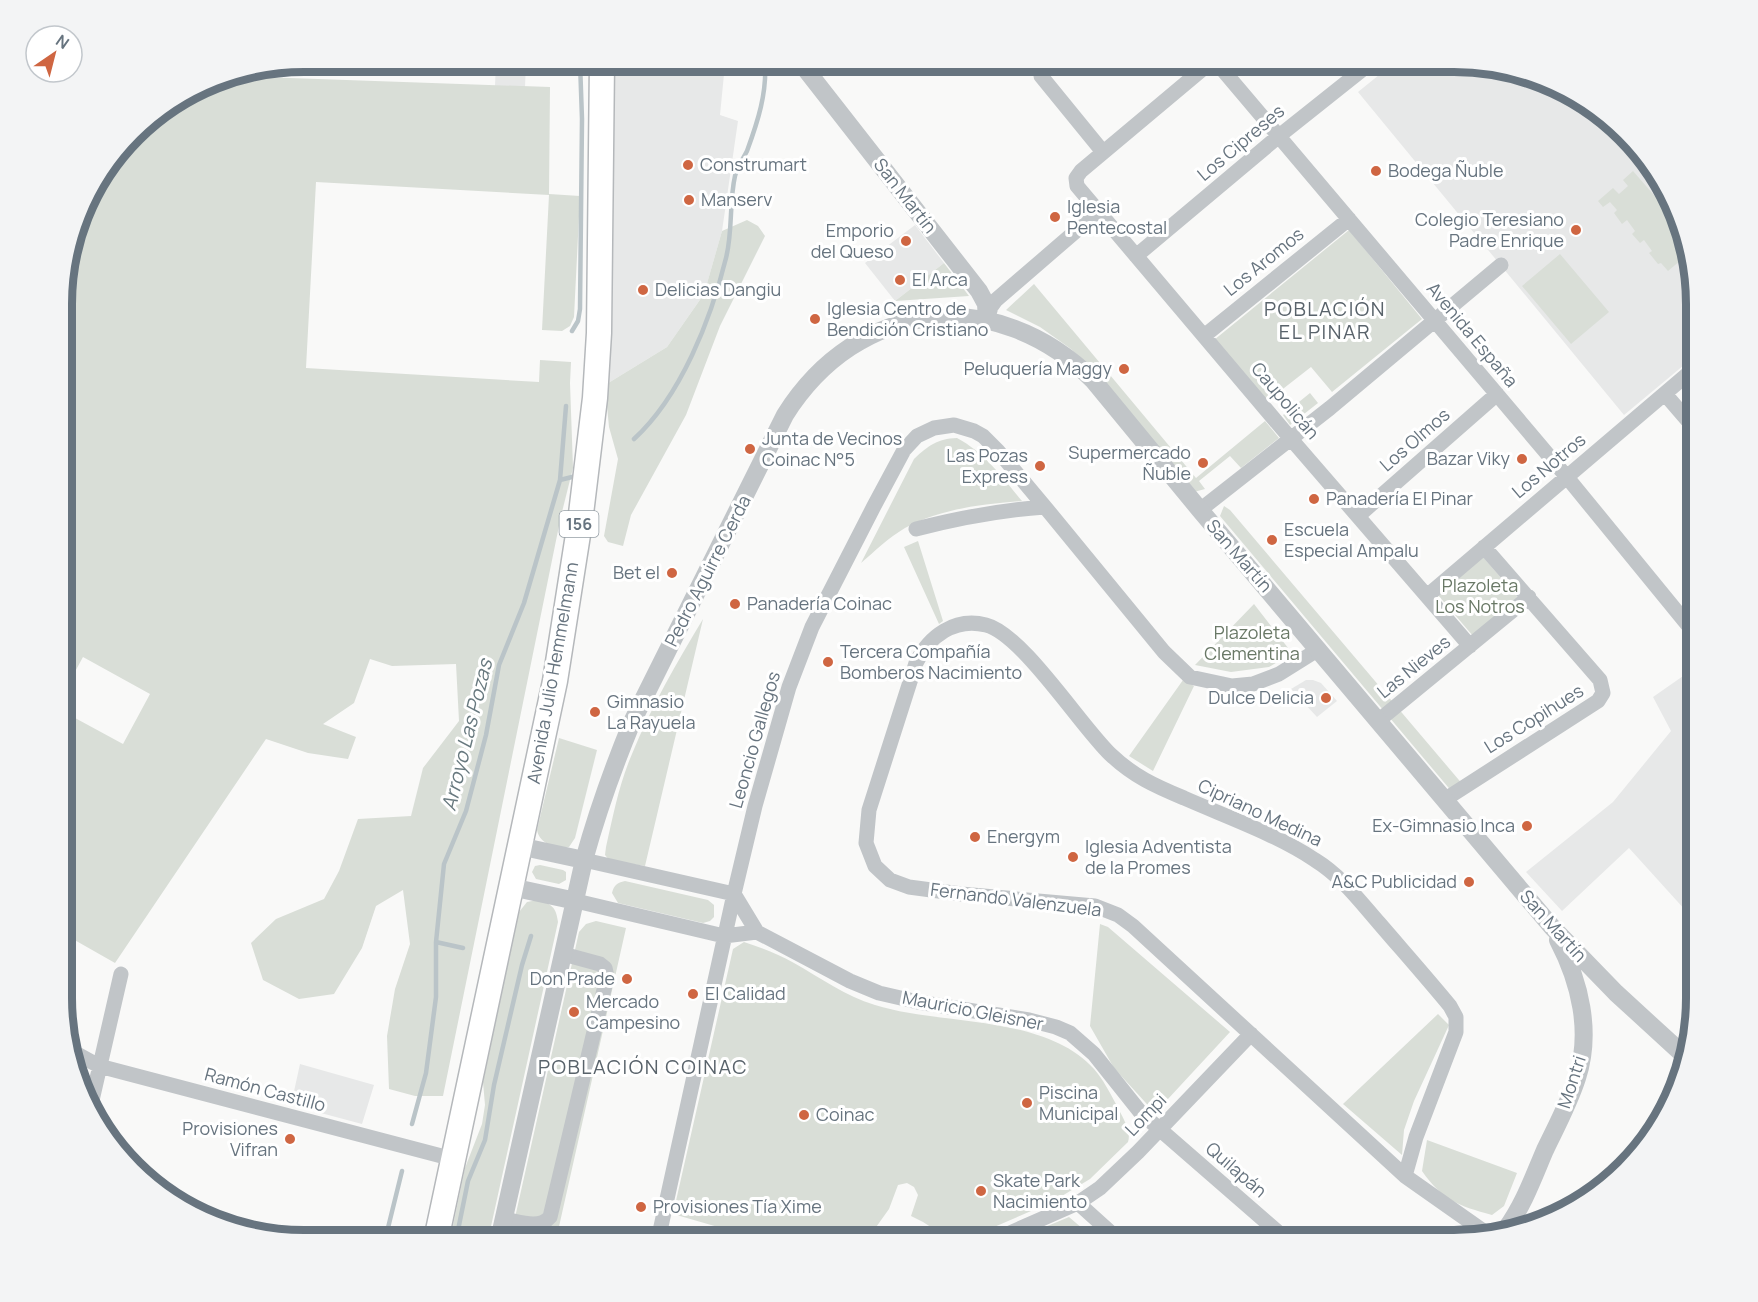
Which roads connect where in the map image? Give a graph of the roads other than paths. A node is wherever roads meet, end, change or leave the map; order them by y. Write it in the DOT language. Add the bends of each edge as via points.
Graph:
graph roads {
  1 [pos="602,72"];
  2 [pos="808,72"];
  3 [pos="1041,72"];
  4 [pos="1199,72"];
  5 [pos="1225,72"];
  6 [pos="1359,72"];
  7 [pos="1279,136"];
  8 [pos="1103,152"];
  9 [pos="1098,212"];
  10 [pos="1349,219"];
  11 [pos="1136,256"];
  12 [pos="1501,265"];
  13 [pos="987,320"];
  14 [pos="1435,320"];
  15 [pos="1204,336"];
  16 [pos="1686,376"];
  17 [pos="1497,394"];
  18 [pos="1665,394"];
  19 [pos="1686,418"];
  20 [pos="1291,439"];
  21 [pos="1566,476"];
  22 [pos="1045,507"];
  23 [pos="1200,510"];
  24 [pos="1358,516"];
  25 [pos="916,528"];
  26 [pos="1484,547"];
  27 [pos="1427,596"];
  28 [pos="1529,597"];
  29 [pos="1686,623"];
  30 [pos="950,627"];
  31 [pos="1470,646"];
  32 [pos="1319,649"];
  33 [pos="1378,721"];
  34 [pos="1443,800"];
  35 [pos="519,846"];
  36 [pos="584,860"];
  37 [pos="511,887"];
  38 [pos="734,894"];
  39 [pos="576,901"];
  40 [pos="1552,927"];
  41 [pos="757,932"];
  42 [pos="724,936"];
  43 [pos="563,954"];
  44 [pos="121,974"];
  45 [pos="1616,993"];
  46 [pos="1581,1006"];
  47 [pos="1251,1034"];
  48 [pos="1680,1051"];
  49 [pos="79,1055"];
  50 [pos="99,1066"];
  51 [pos="93,1094"];
  52 [pos="1160,1130"];
  53 [pos="453,1159"];
  54 [pos="1405,1176"];
  55 [pos="1078,1203"];
  56 [pos="1520,1218"];
  57 [pos="504,1219"];
  58 [pos="1480,1229"];
  59 [pos="438,1230"];
  60 [pos="501,1230"];
  61 [pos="660,1230"];
  62 [pos="1017,1230"];
  63 [pos="1108,1230"];
  64 [pos="1275,1230"];
  1 -- 35 [label="highway, Avenida Julio Hemmelmann / 156" via="600,333 595,398 555,681"];
  2 -- 13 [label="street, San Martín" via="979,291 986,304"];
  3 -- 8 [label="street"];
  4 -- 8 [label="street"];
  5 -- 7 [label="street, Avenida España"];
  6 -- 7 [label="street, Los Cipreses"];
  7 -- 10 [label="street, Avenida España"];
  7 -- 11 [label="street, Los Cipreses"];
  8 -- 9 [label="street, Caupolicán" via="1076,178 1077,186"];
  9 -- 11 [label="street, Caupolicán"];
  9 -- 13 [label="street" via="996,300"];
  10 -- 14 [label="street, Avenida España"];
  10 -- 15 [label="street, Los Aromos"];
  11 -- 15 [label="street, Caupolicán"];
  12 -- 14 [label="street"];
  13 -- 23 [label="street, San Martín" via="1045,341 1078,365"];
  13 -- 36 [label="street, Pedro Aguirre Cerda" via="926,319 888,328 836,356 796,398 632,722 594,822"];
  14 -- 17 [label="street, Avenida España"];
  14 -- 20 [label="street"];
  15 -- 20 [label="street, Caupolicán"];
  16 -- 18 [label="street, Los Notros"];
  17 -- 21 [label="street, Avenida España"];
  17 -- 24 [label="street, Los Olmos"];
  18 -- 19 [label="street"];
  18 -- 21 [label="street, Los Notros"];
  20 -- 23 [label="street"];
  20 -- 24 [label="street, Caupolicán"];
  21 -- 26 [label="street, Los Notros"];
  21 -- 29 [label="street, Avenida España"];
  22 -- 25 [label="street"];
  22 -- 32 [label="street, Leoncio Gallegos" via="1164,652 1190,677 1232,686 1253,684 1279,674"];
  22 -- 38 [label="street, Leoncio Gallegos" via="998,451 974,431 944,426 925,431 910,443 812,627 789,687"];
  23 -- 32 [label="street, San Martín"];
  24 -- 27 [label="street, Caupolicán"];
  26 -- 27 [label="street, Los Notros"];
  26 -- 28 [label="street, Los Copihues"];
  27 -- 31 [label="street, Caupolicán"];
  28 -- 31 [label="street, Las Nieves"];
  28 -- 34 [label="street, Los Copihues" via="1600,680 1602,696"];
  30 -- 47 [label="street, Fernando Valenzuela" via="927,643 916,663 869,810 866,843 875,866 890,880 909,887 1095,906 1118,915"];
  30 -- 54 [label="street, Cipriano Medina" via="986,625 1004,633 1130,772 1296,848 1337,875 1450,1006 1456,1017 1455,1032"];
  31 -- 33 [label="street, Las Nieves"];
  32 -- 33 [label="street, San Martín"];
  33 -- 34 [label="street, San Martín"];
  34 -- 40 [label="street, San Martín"];
  35 -- 36 [label="street"];
  35 -- 37 [label="highway, Avenida Julio Hemmelmann / 156"];
  36 -- 38 [label="street"];
  36 -- 39 [label="street, Pedro Aguirre Cerda"];
  37 -- 39 [label="street"];
  37 -- 53 [label="highway, Avenida Julio Hemmelmann / 156"];
  38 -- 41 [label="street"];
  38 -- 42 [label="street, Leoncio Gallegos"];
  39 -- 42 [label="street"];
  39 -- 43 [label="street, Pedro Aguirre Cerda"];
  40 -- 45 [label="street, San Martín"];
  40 -- 46 [label="street, Montri" via="1574,976"];
  41 -- 42 [label="street"];
  41 -- 52 [label="street, Mauricio Gleisner" via="879,993 1029,1020 1070,1033 1094,1054 1126,1096"];
  42 -- 61 [label="street, Leoncio Gallegos"];
  43 -- 57 [label="street, Pedro Aguirre Cerda"];
  43 -- 57 [label="street" via="600,964 607,977 549,1217 538,1224"];
  44 -- 50 [label="street"];
  45 -- 46 [label="street" via="1594,991"];
  45 -- 48 [label="street, San Martín"];
  46 -- 56 [label="street, Montri" via="1584,1036 1577,1078"];
  47 -- 52 [label="street, Lompi"];
  47 -- 54 [label="street, Fernando Valenzuela"];
  49 -- 50 [label="street, Ramón Castillo"];
  50 -- 51 [label="street"];
  50 -- 53 [label="street, Ramón Castillo"];
  52 -- 55 [label="street, Lompi" via="1100,1188"];
  52 -- 64 [label="street, Quilapán"];
  53 -- 59 [label="highway, Avenida Julio Hemmelmann / 156"];
  54 -- 58 [label="street, Fernando Valenzuela"];
  55 -- 62 [label="street, Lompi"];
  55 -- 63 [label="street"];
  57 -- 60 [label="street, Pedro Aguirre Cerda"];
}
